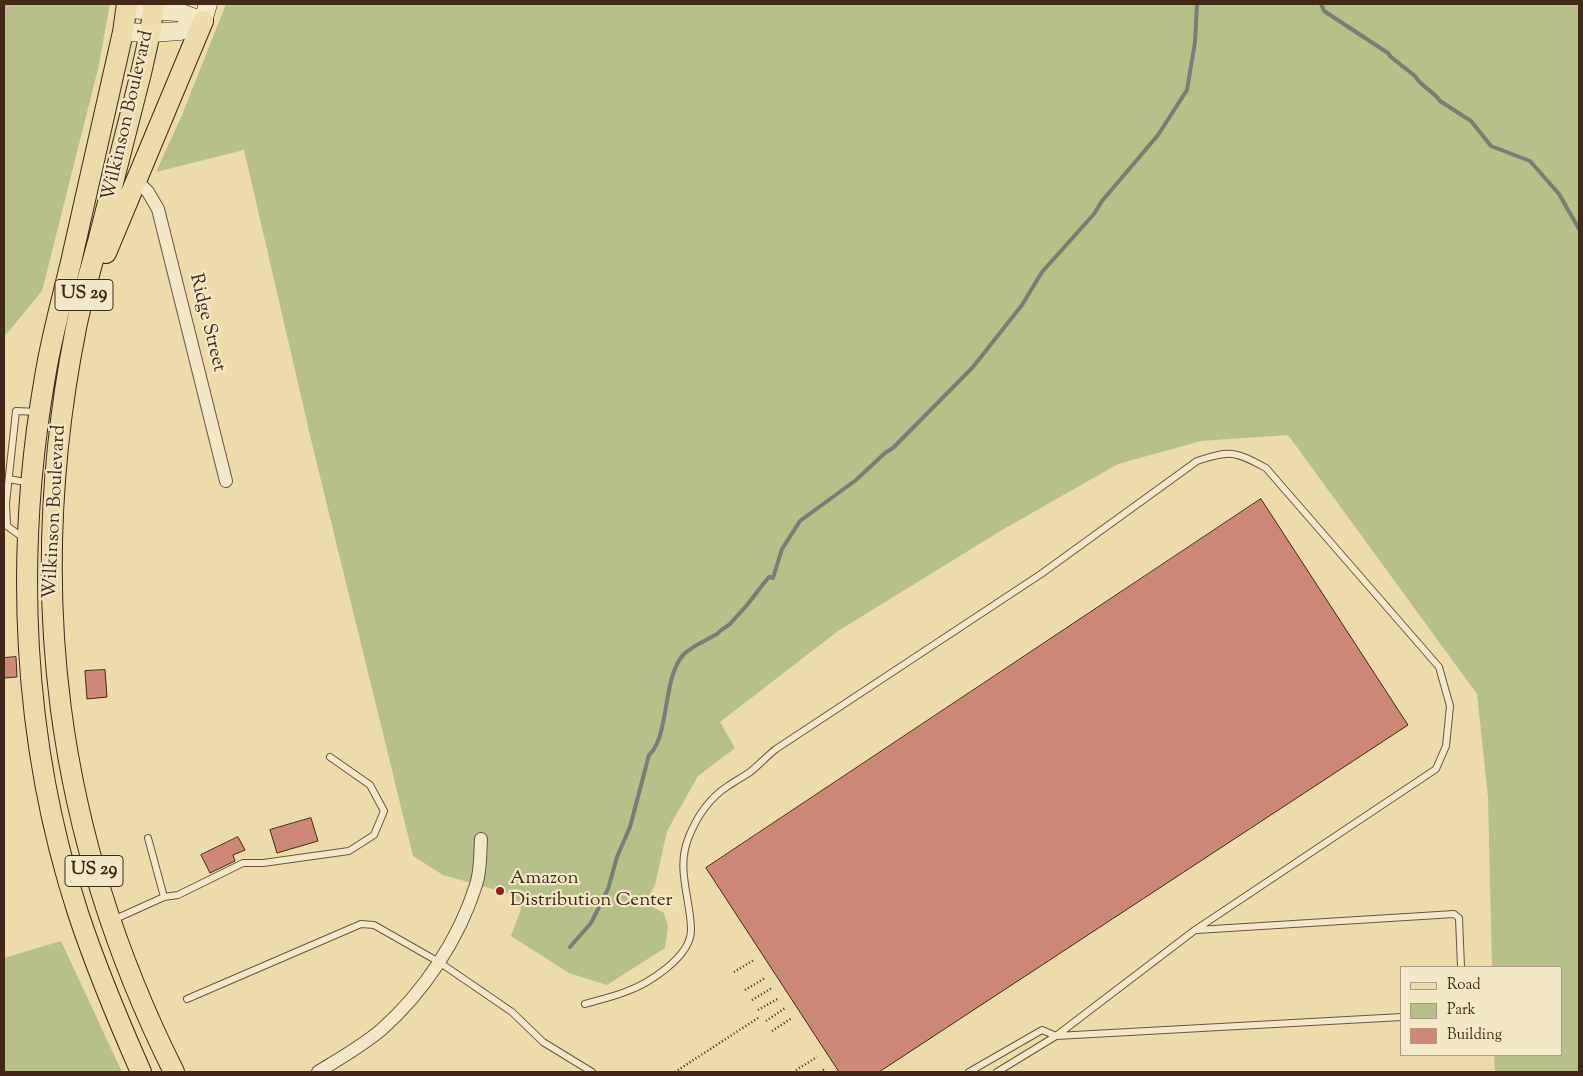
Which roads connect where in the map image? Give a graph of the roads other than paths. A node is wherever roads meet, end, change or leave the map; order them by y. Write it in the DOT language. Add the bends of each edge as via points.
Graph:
graph roads {
  1 [pos="127,6"];
  2 [pos="153,7"];
  3 [pos="206,12"];
  4 [pos="123,32"];
  5 [pos="150,33"];
  6 [pos="136,180"];
  7 [pos="76,326"];
  8 [pos="39,412"];
  9 [pos="9,480"];
  10 [pos="226,481"];
  11 [pos="31,484"];
  12 [pos="28,540"];
  13 [pos="51,591"];
  14 [pos="26,594"];
  15 [pos="330,757"];
  16 [pos="148,838"];
  17 [pos="481,839"];
  18 [pos="164,897"];
  19 [pos="110,921"];
  20 [pos="1195,930"];
  21 [pos="439,962"];
  22 [pos="1461,966"];
  23 [pos="188,999"];
  24 [pos="585,1004"];
  25 [pos="1400,1017"];
  26 [pos="1056,1036"];
  27 [pos="141,1072"];
  28 [pos="174,1072"];
  29 [pos="318,1072"];
  30 [pos="592,1072"];
  31 [pos="969,1072"];
  32 [pos="997,1072"];
  1 -- 2 [label="main road"];
  1 -- 4 [label="main road, Wilkinson Boulevard / US 29"];
  2 -- 3 [label="main road" via="178,12"];
  2 -- 5 [label="main road, Wilkinson Boulevard / US 29"];
  3 -- 5 [label="main road" via="180,31"];
  3 -- 6 [label="main road"];
  4 -- 5 [label="main road"];
  4 -- 8 [label="main road, Wilkinson Boulevard / US 29"];
  5 -- 7 [label="main road, Wilkinson Boulevard / US 29"];
  6 -- 7 [label="main road"];
  6 -- 10 [label="street, Ridge Street" via="158,209"];
  7 -- 13 [label="main road, Wilkinson Boulevard / US 29" via="54,472"];
  8 -- 9 [label="lane" via="16,412"];
  8 -- 11 [label="main road, Wilkinson Boulevard / US 29"];
  9 -- 11 [label="lane"];
  9 -- 12 [label="lane" via="7,526"];
  11 -- 12 [label="main road, Wilkinson Boulevard / US 29"];
  12 -- 14 [label="main road, Wilkinson Boulevard / US 29"];
  13 -- 14 [label="main road"];
  13 -- 19 [label="main road, Wilkinson Boulevard / US 29" via="57,684 67,751 87,847"];
  14 -- 27 [label="main road, Wilkinson Boulevard / US 29" via="31,688 48,801 77,911"];
  15 -- 18 [label="lane" via="370,785 384,812 374,835 349,851 243,863 178,894"];
  16 -- 18 [label="lane"];
  17 -- 21 [label="street" via="477,883"];
  18 -- 19 [label="lane"];
  19 -- 28 [label="main road, Wilkinson Boulevard / US 29" via="142,1006"];
  20 -- 22 [label="lane" via="1454,914 1459,918"];
  20 -- 24 [label="lane" via="1436,769 1446,746 1450,706 1439,667 1266,468 1243,455 1221,453 1197,461 1041,574 784,743 707,803 687,842 684,886 691,932 686,947 675,962 650,980 627,992"];
  20 -- 26 [label="lane"];
  21 -- 23 [label="lane" via="374,925 361,924"];
  21 -- 29 [label="street" via="410,1002 380,1030"];
  21 -- 30 [label="lane" via="512,1012 543,1042"];
  25 -- 26 [label="lane"];
  26 -- 31 [label="lane" via="1042,1030"];
  26 -- 32 [label="lane"];
}
